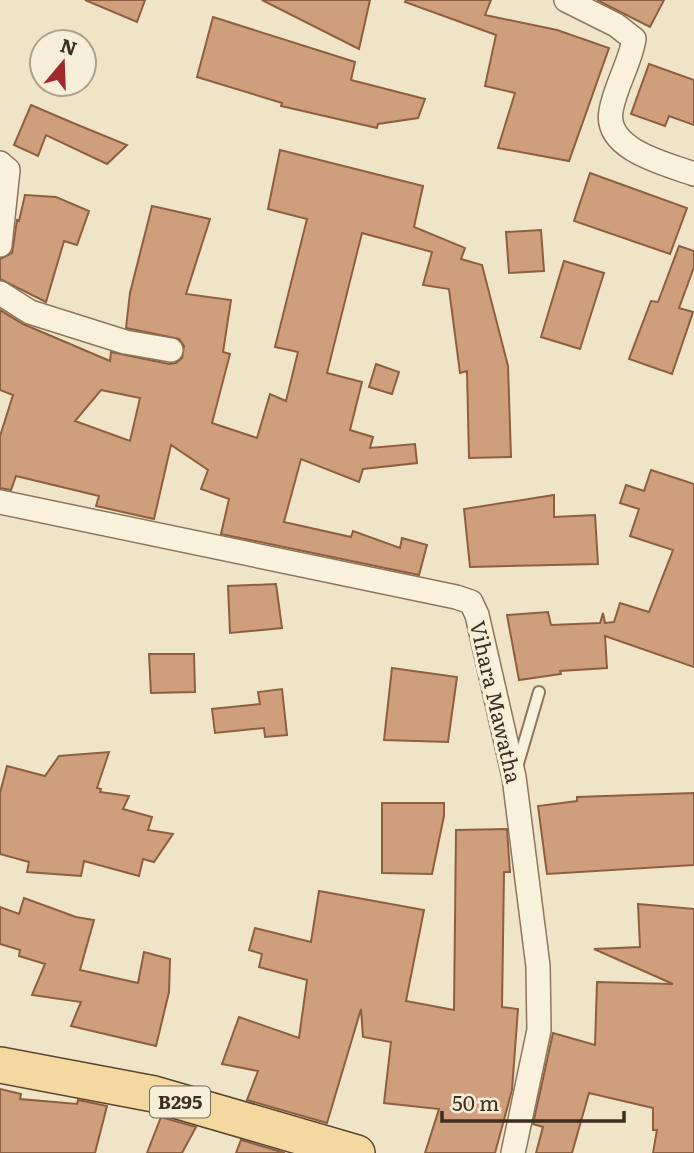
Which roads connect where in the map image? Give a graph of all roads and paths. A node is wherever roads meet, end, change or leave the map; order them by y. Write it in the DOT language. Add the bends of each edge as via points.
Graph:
graph roads {
  1 [pos="566,0"];
  2 [pos="0,163"];
  3 [pos="694,174"];
  4 [pos="0,245"];
  5 [pos="0,293"];
  6 [pos="171,351"];
  7 [pos="0,502"];
  8 [pos="539,692"];
  9 [pos="514,777"];
  10 [pos="0,1065"];
  11 [pos="357,1153"];
  12 [pos="513,1153"];
  1 -- 3 [label="street" via="634,38 610,112 615,133 635,152"];
  2 -- 4 [label="street" via="8,170"];
  5 -- 6 [label="street" via="30,312 125,342"];
  7 -- 9 [label="street, Vihara Mawatha" via="471,602"];
  8 -- 9 [label="lane"];
  9 -- 12 [label="street, Vihara Mawatha" via="538,966 539,1030"];
  10 -- 11 [label="main road, B295" via="154,1094"];
}
